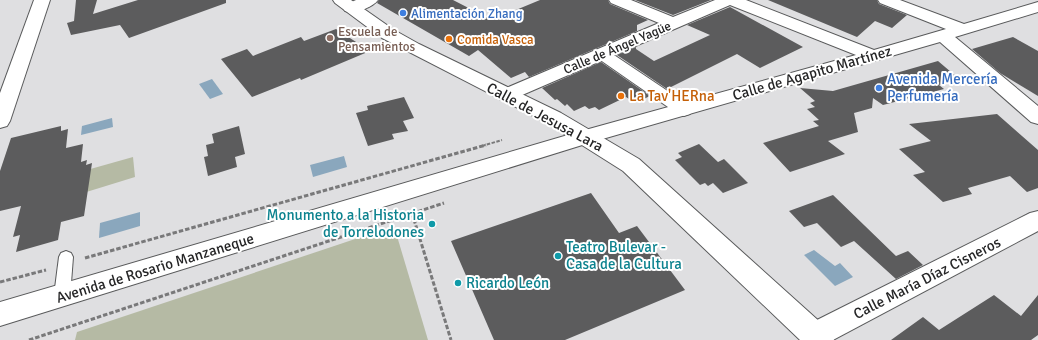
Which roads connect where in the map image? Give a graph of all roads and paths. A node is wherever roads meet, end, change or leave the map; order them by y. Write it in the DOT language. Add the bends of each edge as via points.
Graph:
graph roads {
  1 [pos="42,0"];
  2 [pos="370,0"];
  3 [pos="617,0"];
  4 [pos="728,0"];
  5 [pos="732,0"];
  6 [pos="886,0"];
  7 [pos="1012,0"];
  8 [pos="346,4"];
  9 [pos="1035,7"];
  10 [pos="672,24"];
  11 [pos="962,29"];
  12 [pos="942,35"];
  13 [pos="602,54"];
  14 [pos="873,56"];
  15 [pos="506,96"];
  16 [pos="684,110"];
  17 [pos="1038,117"];
  18 [pos="0,121"];
  19 [pos="585,137"];
  20 [pos="507,138"];
  21 [pos="489,155"];
  22 [pos="448,201"];
  23 [pos="412,213"];
  24 [pos="1038,220"];
  25 [pos="65,260"];
  26 [pos="0,282"];
  27 [pos="62,296"];
  28 [pos="0,314"];
  29 [pos="818,338"];
  30 [pos="29,340"];
  31 [pos="451,340"];
  1 -- 18 [label="street"];
  2 -- 8 [label="street"];
  3 -- 10 [label="street"];
  4 -- 10 [label="street, Calle de Ángel Yagüe"];
  5 -- 14 [label="street"];
  6 -- 11 [label="street"];
  7 -- 9 [label="street"];
  8 -- 15 [label="street, Calle de Jesusa Lara" via="388,34"];
  9 -- 11 [label="street, Calle de Agapito Martínez"];
  10 -- 13 [label="street, Calle de Ángel Yagüe"];
  11 -- 12 [label="street, Calle de Agapito Martínez"];
  12 -- 14 [label="street, Calle de Agapito Martínez"];
  12 -- 17 [label="street"];
  13 -- 15 [label="street, Calle de Ángel Yagüe"];
  13 -- 16 [label="street"];
  14 -- 16 [label="street, Calle de Agapito Martínez"];
  15 -- 19 [label="street, Calle de Jesusa Lara" via="554,118"];
  16 -- 19 [label="street, Calle de Agapito Martínez"];
  19 -- 21 [label="street, Avenida de Rosario Manzaneque"];
  19 -- 29 [label="street, Calle de Jesusa Lara" via="631,165"];
  20 -- 21 [label="path"];
  21 -- 25 [label="path"];
  21 -- 27 [label="street, Avenida de Rosario Manzaneque"];
  22 -- 23 [label="path"];
  23 -- 30 [label="path"];
  23 -- 31 [label="path"];
  24 -- 29 [label="street, Calle María Díaz Cisneros"];
  25 -- 26 [label="path"];
  25 -- 27 [label="lane"];
  27 -- 28 [label="street, Avenida de Rosario Manzaneque"];
}
